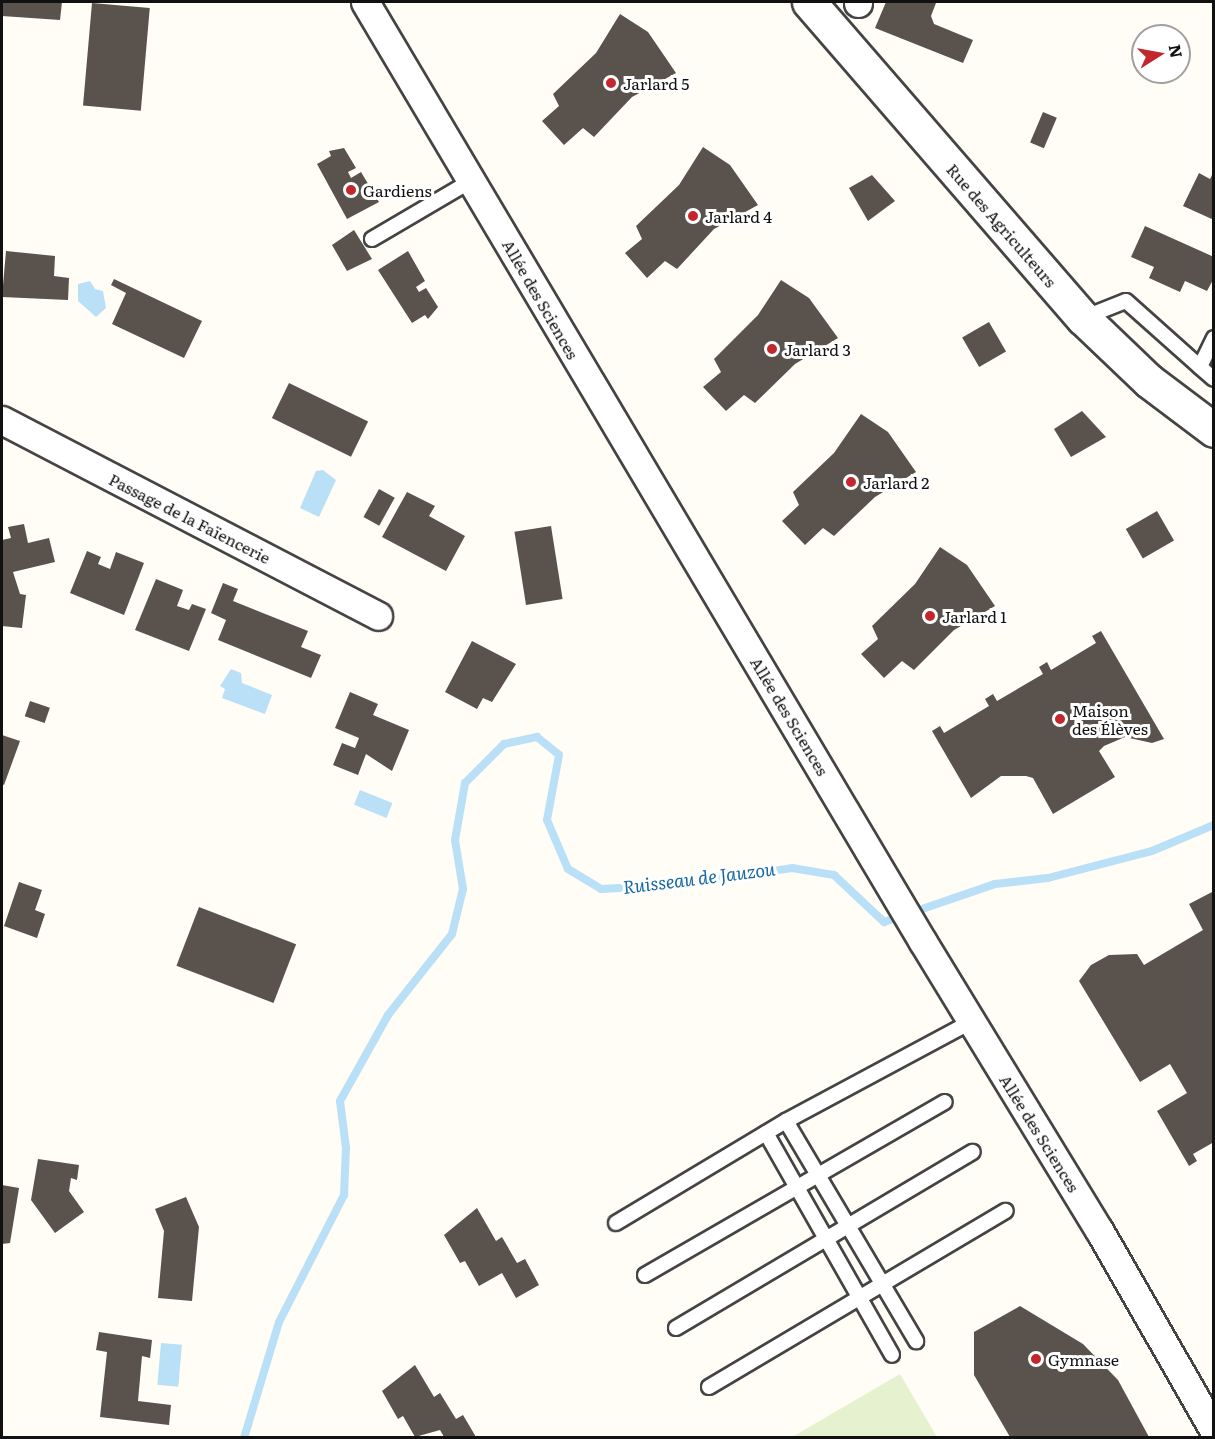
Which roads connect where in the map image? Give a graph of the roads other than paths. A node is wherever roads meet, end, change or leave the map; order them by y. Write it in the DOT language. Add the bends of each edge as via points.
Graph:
graph roads {
  1 [pos="365,2"];
  2 [pos="809,2"];
  3 [pos="471,181"];
  4 [pos="372,239"];
  5 [pos="1083,318"];
  6 [pos="1214,338"];
  7 [pos="1200,367"];
  8 [pos="1214,379"];
  9 [pos="2,420"];
  10 [pos="1214,430"];
  11 [pos="378,616"];
  12 [pos="971,1022"];
  13 [pos="945,1102"];
  14 [pos="786,1120"];
  15 [pos="766,1133"];
  16 [pos="973,1152"];
  17 [pos="819,1176"];
  18 [pos="799,1188"];
  19 [pos="1006,1212"];
  20 [pos="616,1223"];
  21 [pos="848,1226"];
  22 [pos="826,1239"];
  23 [pos="645,1275"];
  24 [pos="882,1284"];
  25 [pos="860,1298"];
  26 [pos="676,1328"];
  27 [pos="916,1341"];
  28 [pos="892,1355"];
  29 [pos="709,1387"];
  30 [pos="1214,1431"];
  1 -- 3 [label="street, Allée des Sciences"];
  2 -- 5 [label="street, Rue des Agriculteurs"];
  3 -- 4 [label="lane"];
  3 -- 12 [label="street, Allée des Sciences"];
  5 -- 7 [label="lane" via="1126,302"];
  5 -- 10 [label="street, Rue des Agriculteurs" via="1149,381"];
  6 -- 7 [label="lane"];
  7 -- 8 [label="lane"];
  9 -- 11 [label="street, Passage de la Faïencerie"];
  12 -- 14 [label="lane"];
  12 -- 30 [label="street, Allée des Sciences" via="1099,1230"];
  13 -- 17 [label="lane"];
  14 -- 15 [label="lane"];
  14 -- 17 [label="lane"];
  15 -- 18 [label="lane"];
  15 -- 20 [label="lane"];
  16 -- 21 [label="lane"];
  17 -- 18 [label="lane"];
  17 -- 21 [label="lane"];
  18 -- 22 [label="lane"];
  18 -- 23 [label="lane"];
  19 -- 24 [label="lane"];
  21 -- 22 [label="lane"];
  21 -- 24 [label="lane"];
  22 -- 25 [label="lane"];
  22 -- 26 [label="lane"];
  24 -- 25 [label="lane"];
  24 -- 27 [label="lane"];
  25 -- 28 [label="lane"];
  25 -- 29 [label="lane"];
}
